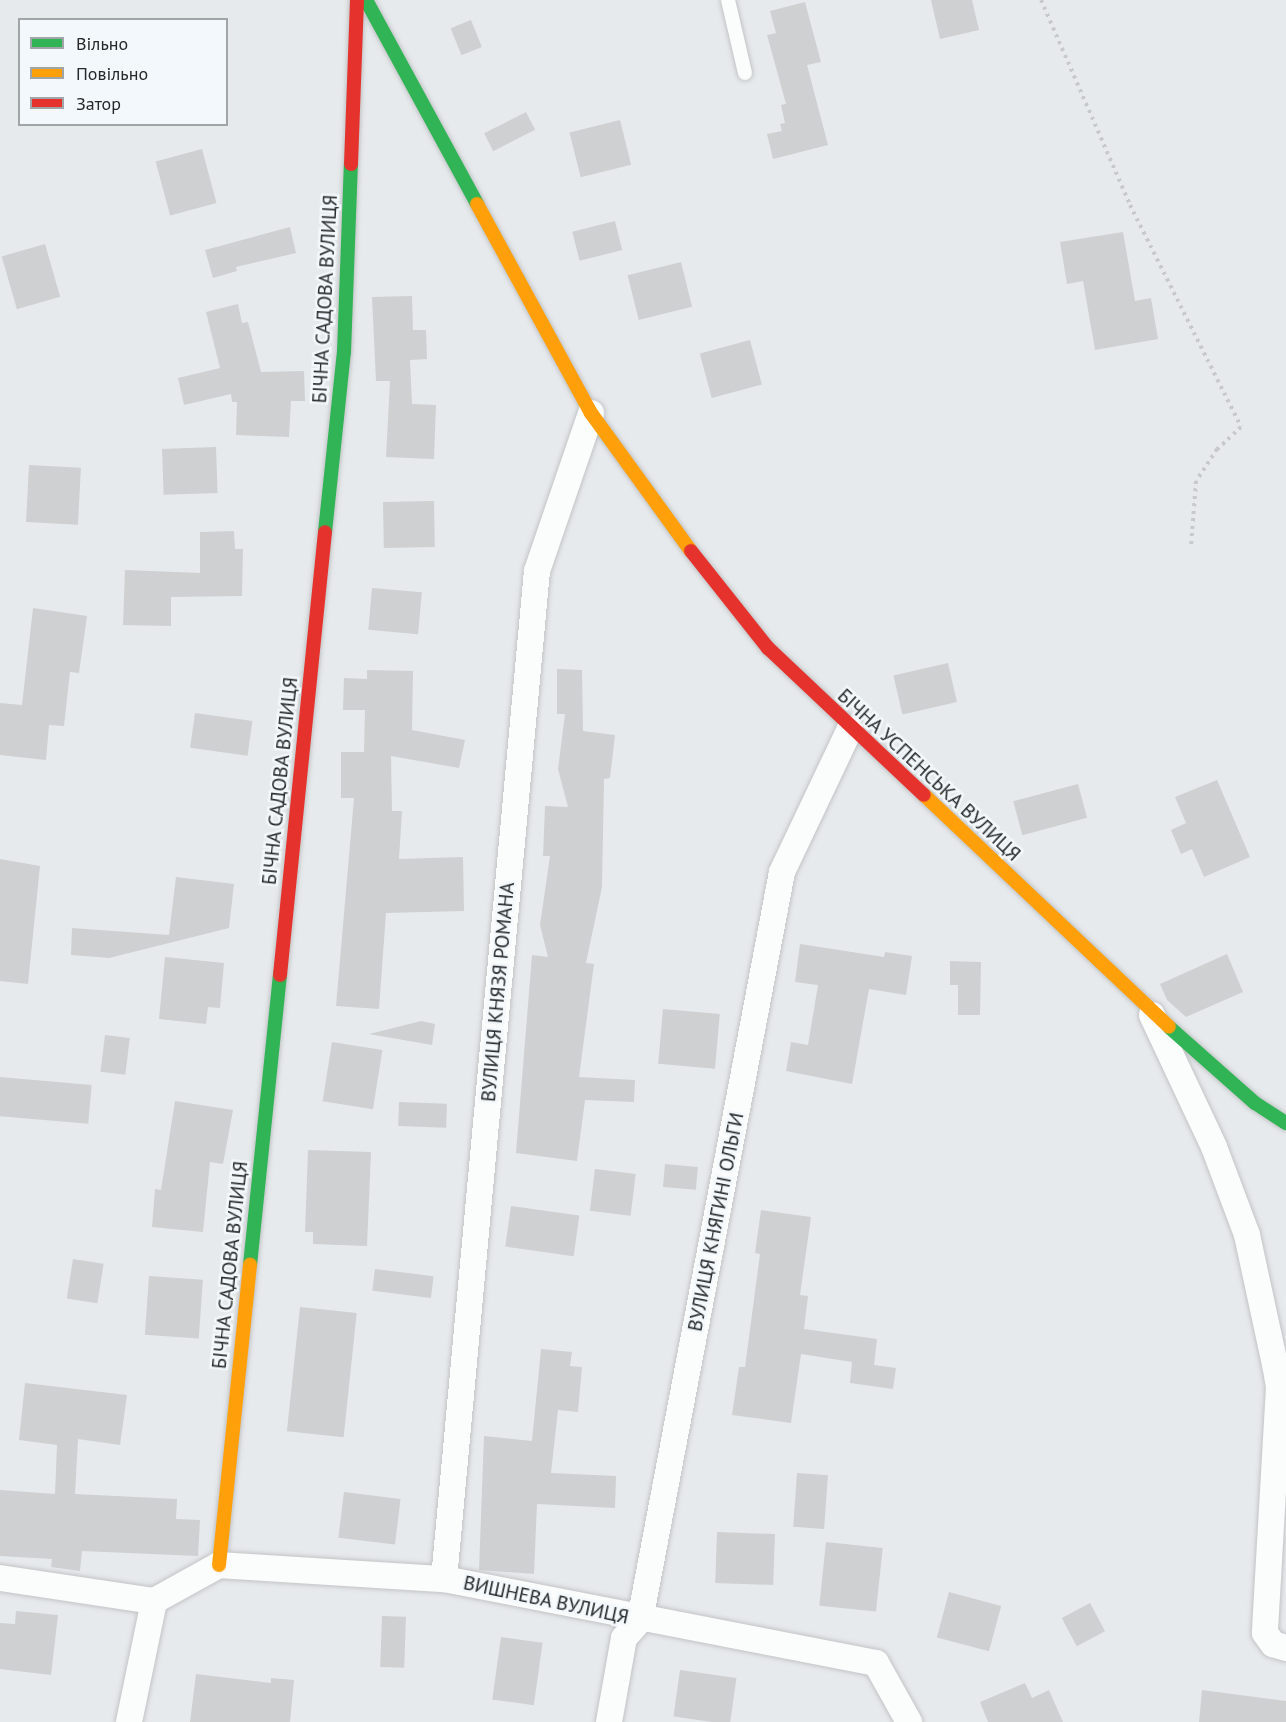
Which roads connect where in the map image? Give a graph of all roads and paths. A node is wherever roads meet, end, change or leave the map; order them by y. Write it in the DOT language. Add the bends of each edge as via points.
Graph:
graph roads {
  1 [pos="357,0"];
  2 [pos="366,0"];
  3 [pos="728,0"];
  4 [pos="1041,0"];
  5 [pos="745,73"];
  6 [pos="591,413"];
  7 [pos="1191,546"];
  8 [pos="850,729"];
  9 [pos="1149,1009"];
  10 [pos="1286,1123"];
  11 [pos="1282,1388"];
  12 [pos="219,1565"];
  13 [pos="0,1578"];
  14 [pos="444,1579"];
  15 [pos="154,1601"];
  16 [pos="640,1620"];
  17 [pos="1286,1648"];
  18 [pos="129,1722"];
  19 [pos="609,1722"];
  20 [pos="909,1722"];
  1 -- 12 [label="street, БІЧНА САДОВА ВУЛИЦЯ" via="344,352"];
  2 -- 6 [label="street"];
  3 -- 5 [label="lane"];
  4 -- 7 [label="path" via="1130,205 1241,427 1217,449 1196,481"];
  6 -- 8 [label="street, БІЧНА УСПЕНСЬКА ВУЛИЦЯ" via="678,534 768,648"];
  6 -- 14 [label="street, ВУЛИЦЯ КНЯЗЯ РОМАНА" via="537,571"];
  8 -- 9 [label="street, БІЧНА УСПЕНСЬКА ВУЛИЦЯ"];
  8 -- 16 [label="street, ВУЛИЦЯ КНЯГИНІ ОЛЬГИ" via="782,872"];
  9 -- 10 [label="street, БІЧНА УСПЕНСЬКА ВУЛИЦЯ" via="1256,1103"];
  9 -- 11 [label="street" via="1214,1147 1247,1235"];
  11 -- 17 [label="street" via="1265,1633 1273,1644"];
  12 -- 14 [label="street, ВИШНЕВА ВУЛИЦЯ"];
  12 -- 15 [label="street"];
  13 -- 15 [label="street"];
  14 -- 16 [label="street, ВИШНЕВА ВУЛИЦЯ"];
  15 -- 18 [label="street"];
  16 -- 19 [label="street, ВУЛИЦЯ КНЯГИНІ ОЛЬГИ" via="624,1638"];
  16 -- 20 [label="street, ВИШНЕВА ВУЛИЦЯ" via="876,1663"];
}
